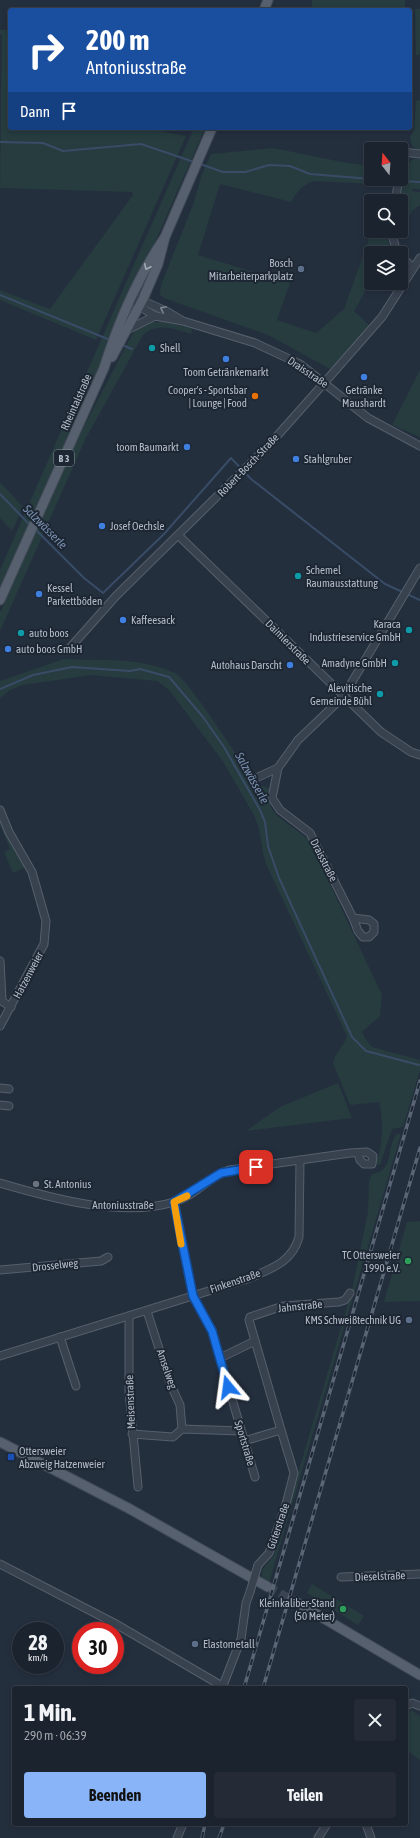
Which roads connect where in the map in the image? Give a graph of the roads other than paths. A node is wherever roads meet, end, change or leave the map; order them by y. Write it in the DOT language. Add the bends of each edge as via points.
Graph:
graph roads {
  1 [pos="211,130"];
  2 [pos="408,152"];
  3 [pos="420,154"];
  4 [pos="165,237"];
  5 [pos="420,258"];
  6 [pos="408,262"];
  7 [pos="414,268"];
  8 [pos="132,298"];
  9 [pos="141,303"];
  10 [pos="154,316"];
  11 [pos="183,321"];
  12 [pos="122,334"];
  13 [pos="325,382"];
  14 [pos="420,446"];
  15 [pos="179,536"];
  16 [pos="420,568"];
  17 [pos="0,600"];
  18 [pos="68,650"];
  19 [pos="343,697"];
  20 [pos="420,755"];
  21 [pos="278,768"];
  22 [pos="256,778"];
  23 [pos="0,810"];
  24 [pos="353,918"];
  25 [pos="0,961"];
  26 [pos="11,1007"];
  27 [pos="0,1026"];
  28 [pos="0,1088"];
  29 [pos="9,1089"];
  30 [pos="0,1105"];
  31 [pos="9,1106"];
  32 [pos="358,1153"];
  33 [pos="300,1160"];
  34 [pos="0,1183"];
  35 [pos="174,1202"];
  36 [pos="108,1257"];
  37 [pos="0,1270"];
  38 [pos="350,1292"];
  39 [pos="193,1296"];
  40 [pos="147,1311"];
  41 [pos="129,1316"];
  42 [pos="60,1337"];
  43 [pos="255,1341"];
  44 [pos="0,1356"];
  45 [pos="220,1358"];
  46 [pos="76,1386"];
  47 [pos="182,1429"];
  48 [pos="281,1430"];
  49 [pos="241,1431"];
  50 [pos="132,1434"];
  51 [pos="244,1441"];
  52 [pos="0,1442"];
  53 [pos="255,1477"];
  54 [pos="138,1487"];
  55 [pos="0,1564"];
  56 [pos="420,1574"];
  57 [pos="341,1577"];
  58 [pos="268,1587"];
  59 [pos="296,1602"];
  60 [pos="420,1675"];
  61 [pos="220,1686"];
  62 [pos="222,1686"];
  63 [pos="408,1705"];
  64 [pos="420,1706"];
  65 [pos="182,1826"];
  66 [pos="326,1826"];
  67 [pos="367,1826"];
  68 [pos="177,1838"];
  69 [pos="318,1838"];
  70 [pos="371,1838"];
  1 -- 4 [label="main road, Rheintalstraße / B 3"];
  2 -- 3 [label="street"];
  4 -- 8 [label="main road, Rheintalstraße / B 3, one-way" via="149,261"];
  4 -- 9 [label="main road, Rheintalstraße / B 3" via="158,264"];
  5 -- 7 [label="street, Robert-Bosch-Straße"];
  6 -- 7 [label="street"];
  7 -- 13 [label="street, Robert-Bosch-Straße" via="382,317"];
  8 -- 9 [label="street, Draisstraße"];
  8 -- 12 [label="main road, Rheintalstraße / B 3"];
  9 -- 10 [label="street, Draisstraße"];
  11 -- 9 [label="street, Draisstraße, one-way"];
  9 -- 12 [label="main road, Rheintalstraße / B 3"];
  10 -- 11 [label="street, Draisstraße"];
  10 -- 12 [label="street"];
  11 -- 13 [label="street, Draisstraße" via="255,343 300,364"];
  12 -- 17 [label="main road, Rheintalstraße / B 3" via="104,368"];
  13 -- 14 [label="street, Draisstraße" via="368,418"];
  13 -- 15 [label="street, Robert-Bosch-Straße"];
  15 -- 18 [label="street, Robert-Bosch-Straße" via="116,596"];
  15 -- 19 [label="street, Daimlerstraße"];
  16 -- 19 [label="street, Draisstraße"];
  19 -- 20 [label="street, Daimlerstraße" via="381,732"];
  19 -- 21 [label="street, Draisstraße" via="298,740"];
  21 -- 22 [label="street"];
  21 -- 24 [label="street, Draisstraße" via="272,798 280,810 310,833"];
  23 -- 26 [label="street, Hatzenweier" via="9,832 32,872 46,921 44,944"];
  25 -- 26 [label="street" via="2,1000"];
  26 -- 27 [label="street, Hatzenweier"];
  28 -- 29 [label="street"];
  30 -- 31 [label="street"];
  32 -- 33 [label="street, Antoniusstraße"];
  33 -- 35 [label="street, Antoniusstraße" via="221,1173"];
  33 -- 39 [label="street, Finkenstraße" via="299,1237 291,1255 280,1264 254,1276"];
  34 -- 35 [label="street, Antoniusstraße" via="79,1204 134,1207"];
  35 -- 39 [label="street, Sportstraße"];
  36 -- 37 [label="street, Drosselweg" via="101,1260"];
  38 -- 43 [label="street, Jahnstraße" via="345,1300 339,1302 283,1306 252,1314 248,1320"];
  39 -- 40 [label="street, Finkenstraße"];
  39 -- 45 [label="street, Sportstraße" via="212,1331"];
  40 -- 41 [label="street, Finkenstraße"];
  40 -- 47 [label="street, Amselweg" via="170,1383 180,1405"];
  41 -- 42 [label="street, Finkenstraße"];
  41 -- 50 [label="street, Meisenstraße"];
  42 -- 44 [label="street, Finkenstraße"];
  42 -- 46 [label="street"];
  43 -- 45 [label="street"];
  43 -- 48 [label="street, Jahnstraße"];
  45 -- 49 [label="street, Sportstraße"];
  47 -- 49 [label="street"];
  47 -- 50 [label="street" via="174,1437"];
  48 -- 51 [label="street"];
  48 -- 62 [label="street, Güterstraße, bridge" via="294,1473 269,1553 258,1565 246,1603 241,1639"];
  49 -- 51 [label="street, Sportstraße"];
  50 -- 54 [label="street, Meisenstraße"];
  51 -- 53 [label="street, Sportstraße"];
  52 -- 58 [label="main road" via="130,1509"];
  55 -- 61 [label="street, Güterstraße" via="114,1623"];
  56 -- 57 [label="street, Dieselstraße"];
  59 -- 60 [label="main road"];
  63 -- 64 [label="street"];
  65 -- 68 [label="street"];
  66 -- 69 [label="street"];
  67 -- 70 [label="street"];
}
